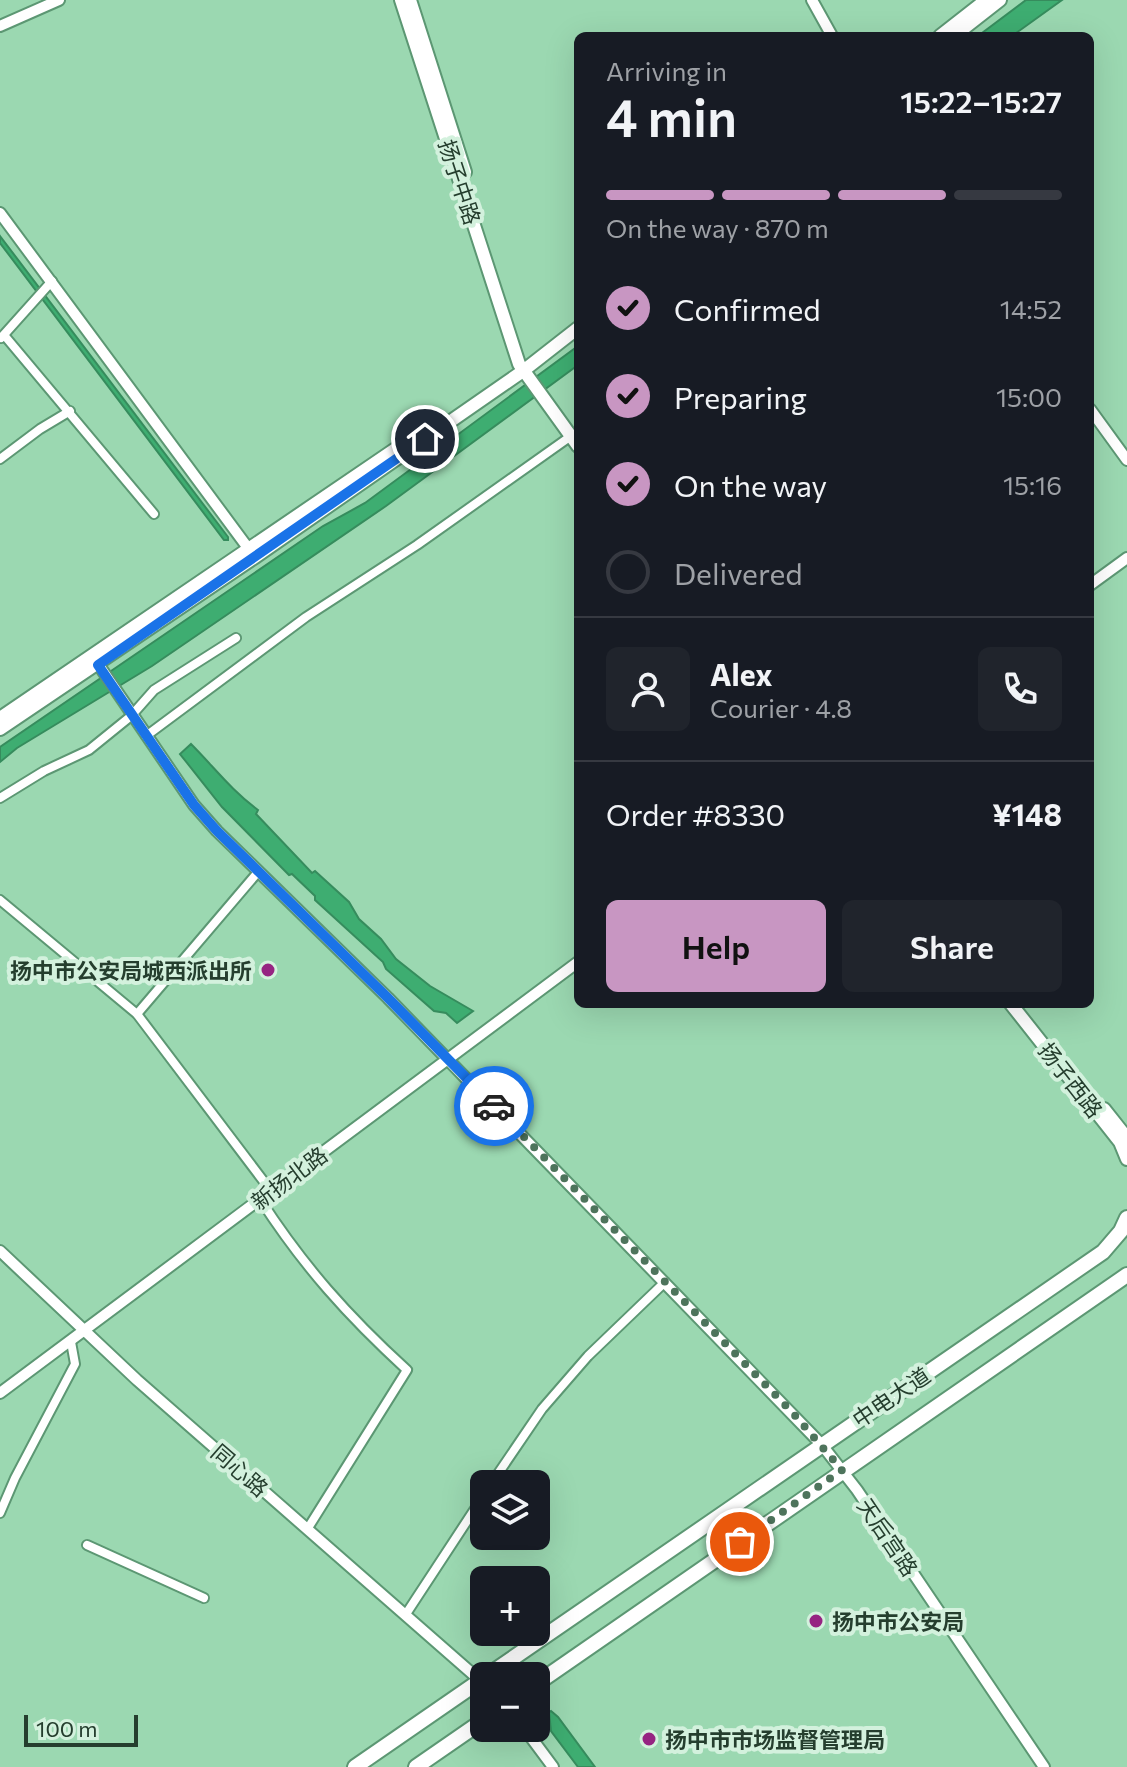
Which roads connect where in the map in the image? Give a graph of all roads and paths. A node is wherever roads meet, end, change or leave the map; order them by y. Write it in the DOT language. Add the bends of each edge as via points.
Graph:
graph roads {
  1 [pos="59,0"];
  2 [pos="401,0"];
  3 [pos="410,0"];
  4 [pos="812,0"];
  5 [pos="986,0"];
  6 [pos="1000,0"];
  7 [pos="0,26"];
  8 [pos="830,32"];
  9 [pos="945,32"];
  10 [pos="959,32"];
  11 [pos="0,213"];
  12 [pos="50,283"];
  13 [pos="574,322"];
  14 [pos="574,331"];
  15 [pos="2,337"];
  16 [pos="526,369"];
  17 [pos="70,411"];
  18 [pos="1094,415"];
  19 [pos="574,436"];
  20 [pos="574,440"];
  21 [pos="0,459"];
  22 [pos="1127,460"];
  23 [pos="154,514"];
  24 [pos="252,554"];
  25 [pos="1127,558"];
  26 [pos="1094,582"];
  27 [pos="236,638"];
  28 [pos="97,664"];
  29 [pos="131,716"];
  30 [pos="0,718"];
  31 [pos="0,729"];
  32 [pos="146,736"];
  33 [pos="0,798"];
  34 [pos="258,872"];
  35 [pos="0,900"];
  36 [pos="574,965"];
  37 [pos="1014,1008"];
  38 [pos="1024,1008"];
  39 [pos="137,1014"];
  40 [pos="448,1059"];
  41 [pos="1127,1138"];
  42 [pos="1127,1159"];
  43 [pos="271,1191"];
  44 [pos="260,1199"];
  45 [pos="1127,1218"];
  46 [pos="0,1251"];
  47 [pos="1127,1275"];
  48 [pos="665,1282"];
  49 [pos="85,1331"];
  50 [pos="71,1342"];
  51 [pos="0,1393"];
  52 [pos="822,1445"];
  53 [pos="501,1470"];
  54 [pos="842,1470"];
  55 [pos="0,1513"];
  56 [pos="470,1516"];
  57 [pos="308,1528"];
  58 [pos="87,1545"];
  59 [pos="204,1598"];
  60 [pos="406,1614"];
  61 [pos="510,1662"];
  62 [pos="470,1668"];
  63 [pos="550,1674"];
  64 [pos="470,1689"];
  65 [pos="470,1730"];
  66 [pos="534,1742"];
  67 [pos="355,1767"];
  68 [pos="416,1767"];
  69 [pos="553,1767"];
  70 [pos="1044,1767"];
  1 -- 7 [label="street"];
  2 -- 16 [label="main road, 扬子中路"];
  3 -- 16 [label="main road, 扬子中路"];
  4 -- 8 [label="street"];
  5 -- 9 [label="main road"];
  6 -- 10 [label="main road"];
  11 -- 12 [label="street"];
  12 -- 15 [label="street"];
  12 -- 24 [label="street"];
  13 -- 16 [label="main road"];
  14 -- 16 [label="main road"];
  15 -- 17 [label="street"];
  16 -- 19 [label="main road"];
  16 -- 24 [label="main road"];
  17 -- 21 [label="street"];
  17 -- 23 [label="street"];
  18 -- 22 [label="street"];
  20 -- 32 [label="street" via="306,617"];
  24 -- 28 [label="main road"];
  25 -- 26 [label="street"];
  27 -- 29 [label="street" via="154,690"];
  28 -- 29 [label="street, 天后宫路"];
  28 -- 30 [label="main road"];
  28 -- 31 [label="main road"];
  29 -- 32 [label="street, 天后宫路"];
  29 -- 33 [label="street" via="89,750"];
  32 -- 34 [label="street, 天后宫路" via="194,805"];
  34 -- 39 [label="street"];
  34 -- 40 [label="street, 天后宫路"];
  35 -- 39 [label="street"];
  36 -- 40 [label="street, 新扬北路"];
  37 -- 42 [label="main road, 扬子西路" via="1120,1142"];
  38 -- 41 [label="main road, 扬子西路"];
  39 -- 43 [label="street"];
  40 -- 43 [label="street, 新扬北路"];
  40 -- 48 [label="street, 天后宫路"];
  43 -- 44 [label="street, 新扬北路"];
  44 -- 49 [label="street, 新扬北路"];
  44 -- 57 [label="street" via="334,1300 407,1370"];
  45 -- 52 [label="main road, 中电大道" via="1103,1252"];
  46 -- 49 [label="street, 同心路"];
  47 -- 54 [label="main road, 中电大道"];
  48 -- 52 [label="street, 天后宫路"];
  48 -- 53 [label="street" via="588,1356 542,1409"];
  49 -- 50 [label="street, 新扬北路"];
  49 -- 57 [label="street, 同心路"];
  50 -- 51 [label="street, 新扬北路"];
  50 -- 55 [label="street" via="75,1364"];
  52 -- 54 [label="street, 天后宫路"];
  52 -- 61 [label="main road, 中电大道"];
  54 -- 63 [label="main road, 中电大道"];
  54 -- 70 [label="street, 天后宫路"];
  56 -- 60 [label="street"];
  57 -- 60 [label="street, 同心路"];
  58 -- 59 [label="street"];
  60 -- 62 [label="street, 同心路"];
  64 -- 67 [label="main road, 中电大道"];
  65 -- 68 [label="main road"];
  66 -- 69 [label="street"];
}
